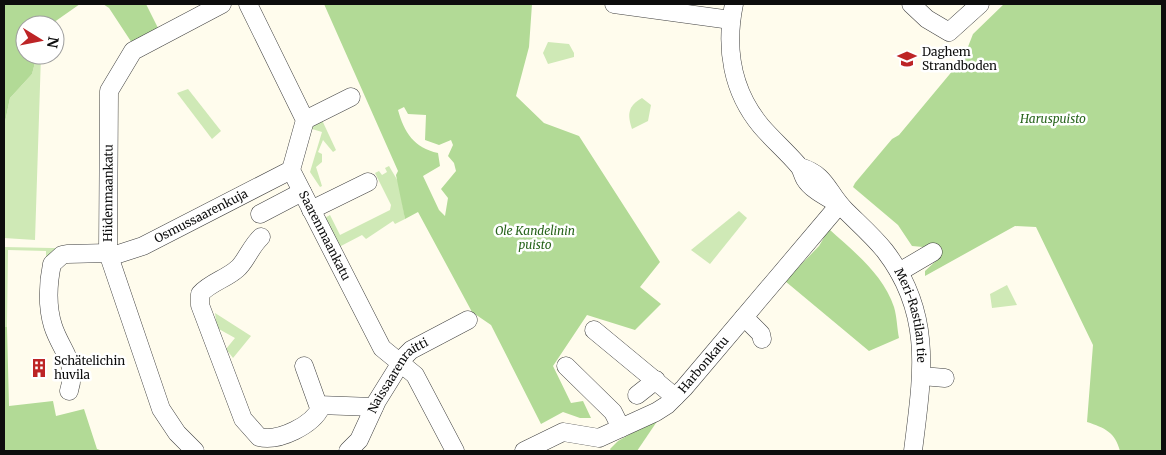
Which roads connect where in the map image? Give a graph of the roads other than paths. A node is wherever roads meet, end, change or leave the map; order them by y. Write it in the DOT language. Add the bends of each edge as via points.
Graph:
graph roads {
  1 [pos="222,4"];
  2 [pos="248,4"];
  3 [pos="614,4"];
  4 [pos="911,4"];
  5 [pos="980,4"];
  6 [pos="733,12"];
  7 [pos="351,98"];
  8 [pos="305,120"];
  9 [pos="291,170"];
  10 [pos="368,182"];
  11 [pos="302,192"];
  12 [pos="839,205"];
  13 [pos="311,210"];
  14 [pos="260,214"];
  15 [pos="261,237"];
  16 [pos="933,252"];
  17 [pos="109,255"];
  18 [pos="899,272"];
  19 [pos="744,317"];
  20 [pos="468,320"];
  21 [pos="594,330"];
  22 [pos="762,339"];
  23 [pos="400,362"];
  24 [pos="304,366"];
  25 [pos="566,366"];
  26 [pos="922,376"];
  27 [pos="945,378"];
  28 [pos="656,380"];
  29 [pos="69,390"];
  30 [pos="637,395"];
  31 [pos="675,397"];
  32 [pos="321,407"];
  33 [pos="374,408"];
  34 [pos="621,428"];
  35 [pos="593,445"];
  36 [pos="195,451"];
  37 [pos="348,451"];
  38 [pos="455,451"];
  39 [pos="524,451"];
  40 [pos="913,451"];
  1 -- 17 [label="street, Hiidenmaankatu" via="140,45 112,83"];
  2 -- 8 [label="street"];
  3 -- 6 [label="street"];
  4 -- 5 [label="street" via="927,19 949,32"];
  6 -- 12 [label="street, Meri-Rastilan tie" via="730,53 738,88 761,125 800,167 814,171 825,181"];
  7 -- 8 [label="street"];
  8 -- 9 [label="street"];
  9 -- 11 [label="street, Saarenmaankatu"];
  9 -- 17 [label="street, Osmussaarenkuja" via="143,246"];
  10 -- 13 [label="street"];
  11 -- 13 [label="street, Saarenmaankatu"];
  11 -- 14 [label="street"];
  12 -- 18 [label="street, Meri-Rastilan tie" via="883,249"];
  12 -- 19 [label="street, Harbonkatu"];
  13 -- 23 [label="street, Saarenmaankatu" via="382,348"];
  15 -- 32 [label="street" via="251,246 238,268 207,286 200,294 200,305 243,419 260,437 277,438 310,420"];
  16 -- 18 [label="street"];
  17 -- 29 [label="street, Osmussaarenkuja" via="67,254 52,264 50,312 55,332 71,366"];
  17 -- 36 [label="street, Hiidenmaankatu" via="161,409 177,433"];
  18 -- 26 [label="street, Meri-Rastilan tie" via="919,322"];
  19 -- 22 [label="street"];
  19 -- 31 [label="street, Harbonkatu"];
  20 -- 23 [label="street, Naissaarenraitti" via="410,350"];
  21 -- 28 [label="street"];
  23 -- 33 [label="street, Naissaarenraitti"];
  23 -- 38 [label="street, Saarenmaankatu" via="416,375"];
  24 -- 32 [label="street" via="316,402"];
  25 -- 34 [label="street" via="613,412"];
  26 -- 27 [label="street"];
  26 -- 40 [label="street, Meri-Rastilan tie"];
  28 -- 30 [label="street"];
  28 -- 31 [label="street"];
  31 -- 34 [label="street, Harbonkatu" via="656,412"];
  32 -- 33 [label="street"];
  33 -- 37 [label="street, Naissaarenraitti" via="359,440"];
  34 -- 35 [label="street, Harbonkatu" via="599,438"];
  35 -- 39 [label="street, Harbonkatu" via="563,432"];
}
